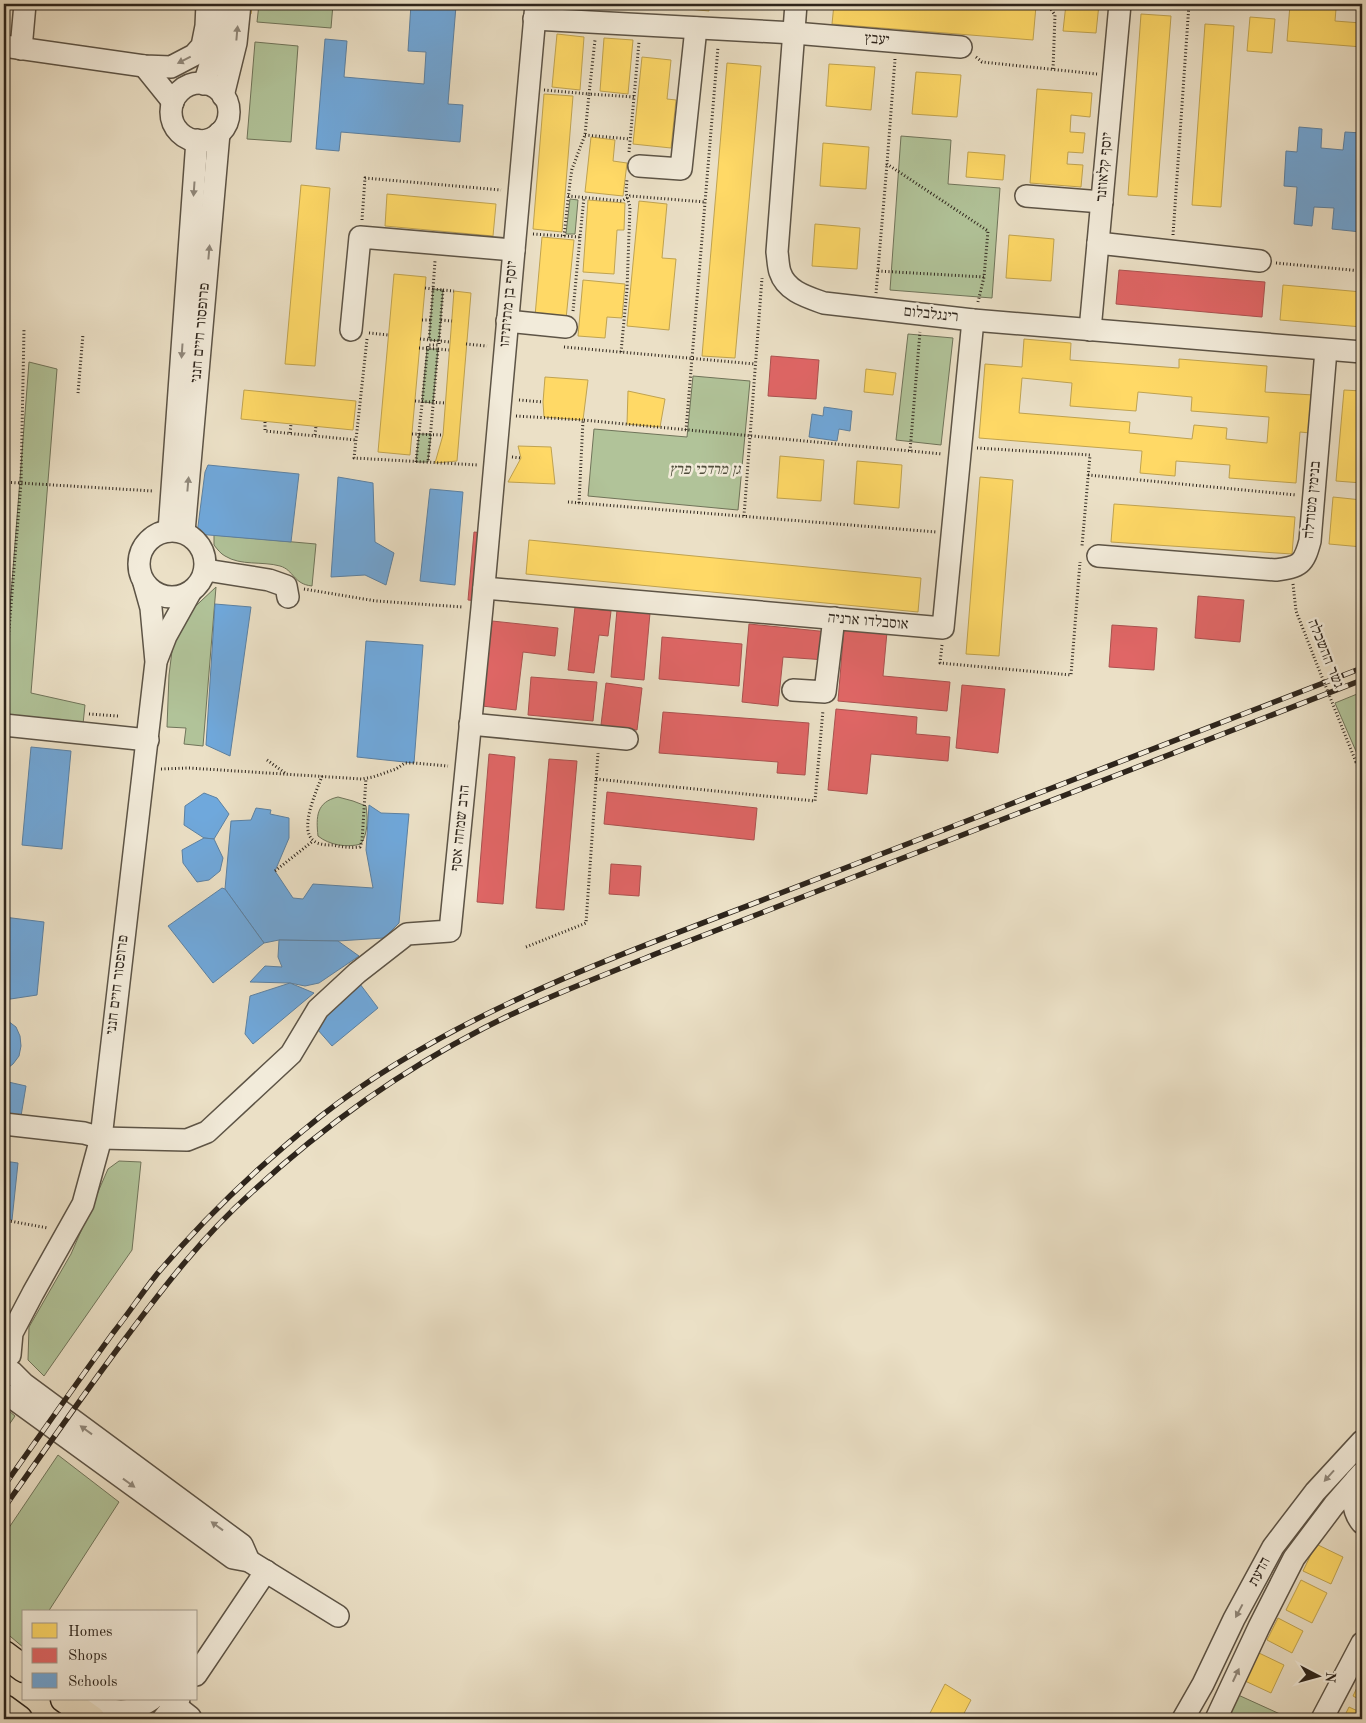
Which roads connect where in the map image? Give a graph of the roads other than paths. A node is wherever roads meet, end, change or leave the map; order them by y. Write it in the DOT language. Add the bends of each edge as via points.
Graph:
graph roads {
  1 [pos="25,4"];
  2 [pos="207,4"];
  3 [pos="224,4"];
  4 [pos="240,4"];
  5 [pos="796,4"];
  6 [pos="1120,4"];
  7 [pos="535,12"];
  8 [pos="696,28"];
  9 [pos="794,32"];
  10 [pos="961,47"];
  11 [pos="13,48"];
  12 [pos="144,66"];
  13 [pos="204,84"];
  14 [pos="224,96"];
  15 [pos="174,102"];
  16 [pos="220,134"];
  17 [pos="197,140"];
  18 [pos="632,165"];
  19 [pos="1026,196"];
  20 [pos="1102,202"];
  21 [pos="514,241"];
  22 [pos="1098,243"];
  23 [pos="1260,261"];
  24 [pos="973,320"];
  25 [pos="507,321"];
  26 [pos="351,330"];
  27 [pos="1090,330"];
  28 [pos="568,333"];
  29 [pos="1326,350"];
  30 [pos="1362,352"];
  31 [pos="176,532"];
  32 [pos="1098,556"];
  33 [pos="206,570"];
  34 [pos="144,583"];
  35 [pos="484,588"];
  36 [pos="287,592"];
  37 [pos="190,593"];
  38 [pos="834,618"];
  39 [pos="156,662"];
  40 [pos="793,690"];
  41 [pos="470,724"];
  42 [pos="4,725"];
  43 [pos="627,739"];
  44 [pos="148,740"];
  45 [pos="4,1124"];
  46 [pos="101,1138"];
  47 [pos="32,1293"];
  48 [pos="4,1323"];
  49 [pos="7,1365"];
  50 [pos="4,1394"];
  51 [pos="1362,1441"];
  52 [pos="1359,1477"];
  53 [pos="1362,1524"];
  54 [pos="1318,1525"];
  55 [pos="258,1566"];
  56 [pos="338,1616"];
  57 [pos="1362,1643"];
  58 [pos="4,1654"];
  59 [pos="22,1668"];
  60 [pos="198,1671"];
  61 [pos="65,1700"];
  62 [pos="86,1700"];
  63 [pos="150,1700"];
  64 [pos="4,1708"];
  65 [pos="19,1719"];
  66 [pos="92,1719"];
  67 [pos="1182,1719"];
  68 [pos="1216,1719"];
  69 [pos="1322,1719"];
  1 -- 11 [label="street"];
  2 -- 12 [label="street, one-way" via="202,46 194,55 171,67"];
  3 -- 13 [label="street" via="220,34"];
  14 -- 4 [label="street, one-way" via="236,43"];
  5 -- 9 [label="street, רינגלבלום"];
  6 -- 20 [label="street, יוסף קלאוזנר"];
  7 -- 8 [label="street, יוסף בן מתיתיהו" via="598,22"];
  7 -- 21 [label="street, יוסף בן מתיתיהו"];
  8 -- 9 [label="street, יוסף בן מתיתיהו"];
  8 -- 18 [label="street" via="681,169"];
  9 -- 10 [label="street, יעבץ"];
  9 -- 24 [label="street, רינגלבלום" via="777,252 780,272 788,285 804,296 824,303"];
  11 -- 12 [label="street"];
  12 -- 15 [label="street"];
  13 -- 14 [label="street" via="216,88"];
  13 -- 15 [label="street" via="186,88 177,94"];
  14 -- 16 [label="street" via="229,111"];
  15 -- 17 [label="street" via="171,111 177,130"];
  16 -- 17 [label="street" via="212,139"];
  31 -- 16 [label="street, פרופסור חיים חנני, one-way"];
  17 -- 31 [label="street, פרופסור חיים חנני, one-way" via="172,492"];
  19 -- 20 [label="street"];
  20 -- 22 [label="street, יוסף קלאוזנר"];
  21 -- 25 [label="street, יוסף בן מתיתיהו"];
  21 -- 26 [label="street" via="360,237"];
  22 -- 23 [label="street"];
  22 -- 27 [label="street, יוסף קלאוזנר"];
  24 -- 27 [label="street, רינגלבלום"];
  24 -- 38 [label="street, אוסבלדו ארניה" via="943,628"];
  25 -- 28 [label="street"];
  25 -- 35 [label="street, יוסף בן מתיתיהו"];
  27 -- 29 [label="street, רינגלבלום"];
  29 -- 30 [label="street, רינגלבלום"];
  29 -- 32 [label="street, בנימין מטודלה" via="1310,541 1301,562 1293,568 1276,570"];
  31 -- 33 [label="street" via="194,538 202,547"];
  31 -- 34 [label="street" via="158,534 142,550 139,560"];
  33 -- 36 [label="street" via="269,580"];
  33 -- 37 [label="street" via="199,585"];
  34 -- 37 [label="street" via="168,598"];
  34 -- 39 [label="street, פרופסור חיים חנני" via="151,608"];
  35 -- 38 [label="street, אוסבלדו ארניה"];
  35 -- 41 [label="street, הרב שמחה אסף"];
  37 -- 39 [label="street, פרופסור חיים חנני" via="166,636"];
  38 -- 40 [label="street" via="825,692"];
  39 -- 44 [label="street, פרופסור חיים חנני"];
  41 -- 43 [label="street"];
  41 -- 46 [label="street, הרב שמחה אסף" via="450,931 407,934 357,973 318,1009 290,1054 207,1132 187,1140"];
  42 -- 44 [label="street"];
  44 -- 46 [label="street, פרופסור חיים חנני"];
  45 -- 46 [label="street" via="84,1133"];
  46 -- 47 [label="street, פרופסור חיים חנני" via="83,1204"];
  47 -- 48 [label="street, פרופסור חיים חנני"];
  47 -- 49 [label="street, פרופסור חיים חנני" via="12,1333"];
  55 -- 49 [label="street, one-way" via="242,1545 24,1384"];
  50 -- 55 [label="street, one-way" via="233,1558"];
  51 -- 67 [label="street, הדעת, one-way" via="1315,1492 1273,1547"];
  52 -- 53 [label="street" via="1353,1504"];
  52 -- 54 [label="street, הדעת"];
  53 -- 54 [label="street" via="1333,1520"];
  68 -- 54 [label="street, הדעת, one-way" via="1294,1558"];
  55 -- 56 [label="street"];
  55 -- 60 [label="street"];
  57 -- 69 [label="street"];
  58 -- 59 [label="main road"];
  61 -- 66 [label="main road"];
  62 -- 63 [label="street" via="124,1712 137,1709"];
  64 -- 65 [label="main road"];
}
